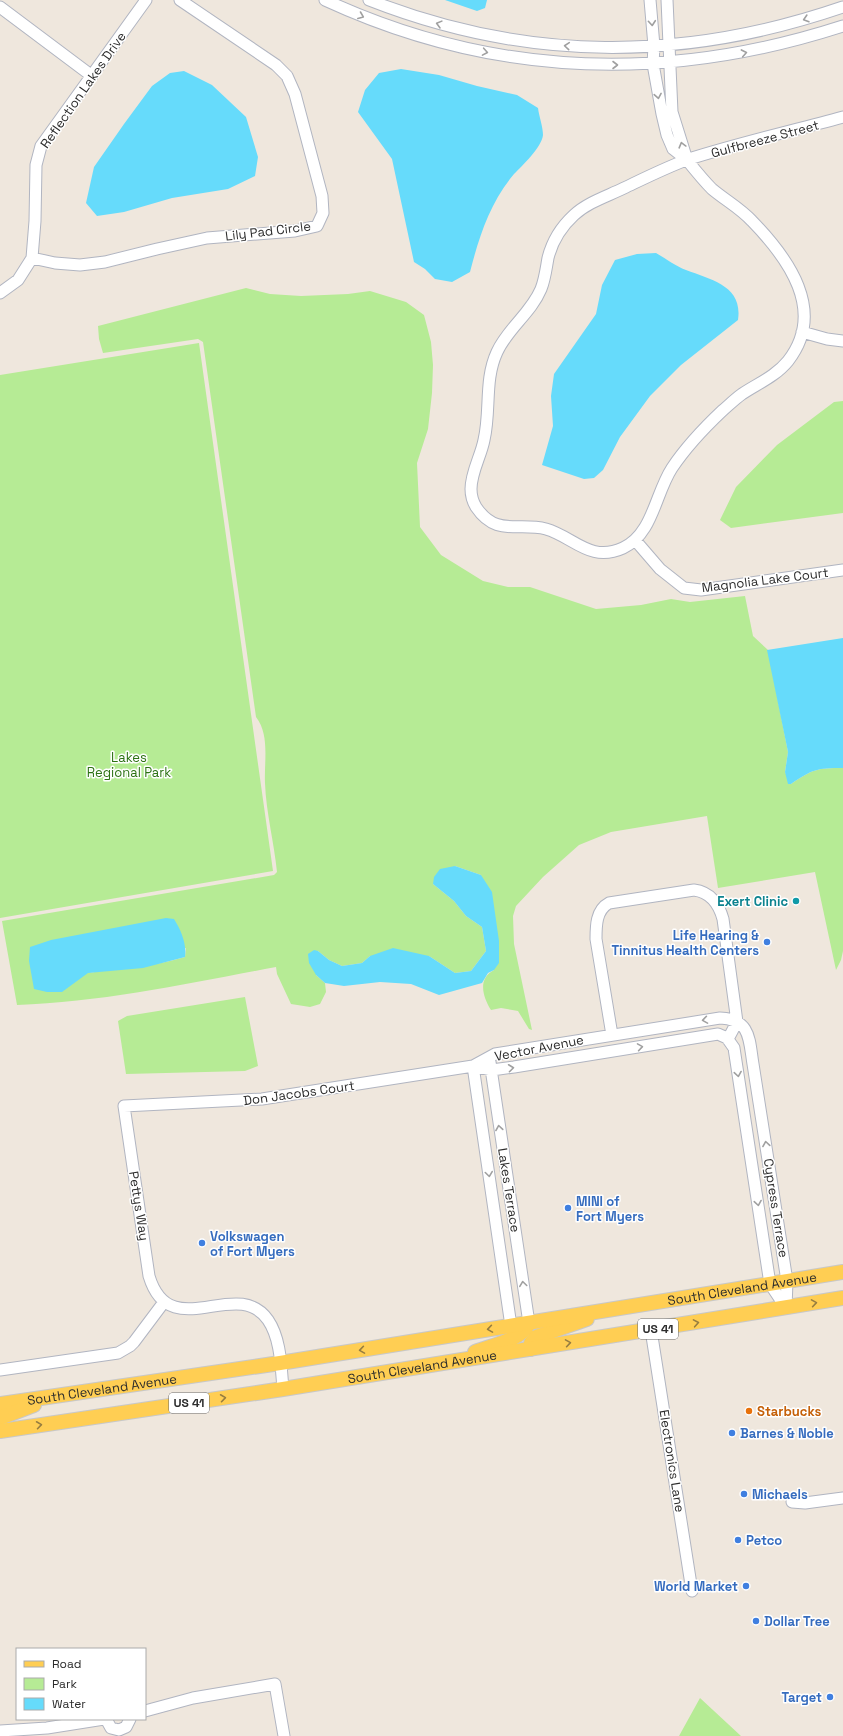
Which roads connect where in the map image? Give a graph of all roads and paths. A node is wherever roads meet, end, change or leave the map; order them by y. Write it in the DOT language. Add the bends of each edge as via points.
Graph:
graph roads {
  1 [pos="146,0"];
  2 [pos="180,0"];
  3 [pos="325,0"];
  4 [pos="369,0"];
  5 [pos="650,0"];
  6 [pos="667,0"];
  7 [pos="0,7"];
  8 [pos="843,7"];
  9 [pos="843,26"];
  10 [pos="654,46"];
  11 [pos="668,46"];
  12 [pos="669,63"];
  13 [pos="653,64"];
  14 [pos="92,76"];
  15 [pos="843,117"];
  16 [pos="687,160"];
  17 [pos="32,258"];
  18 [pos="0,293"];
  19 [pos="802,332"];
  20 [pos="843,341"];
  21 [pos="635,540"];
  22 [pos="843,570"];
  23 [pos="740,1023"];
  24 [pos="612,1034"];
  25 [pos="727,1039"];
  26 [pos="490,1056"];
  27 [pos="473,1066"];
  28 [pos="492,1070"];
  29 [pos="124,1106"];
  30 [pos="843,1272"];
  31 [pos="787,1281"];
  32 [pos="770,1284"];
  33 [pos="843,1298"];
  34 [pos="164,1302"];
  35 [pos="786,1308"];
  36 [pos="614,1309"];
  37 [pos="529,1323"];
  38 [pos="511,1326"];
  39 [pos="651,1330"];
  40 [pos="530,1349"];
  41 [pos="453,1362"];
  42 [pos="280,1363"];
  43 [pos="0,1370"];
  44 [pos="284,1389"];
  45 [pos="63,1395"];
  46 [pos="0,1404"];
  47 [pos="0,1418"];
  48 [pos="0,1430"];
  49 [pos="843,1498"];
  50 [pos="792,1502"];
  51 [pos="692,1591"];
  52 [pos="146,1711"];
  53 [pos="99,1720"];
  54 [pos="106,1720"];
  55 [pos="130,1720"];
  56 [pos="0,1731"];
  57 [pos="122,1733"];
  58 [pos="284,1736"];
  1 -- 14 [label="street, Reflection Lakes Drive"];
  2 -- 17 [label="street, Lily Pad Circle" via="276,65 287,76 295,94 322,196 323,213 317,226 207,238 105,262 80,265"];
  3 -- 13 [label="street, one-way" via="409,33 474,50 550,62"];
  10 -- 4 [label="street, one-way" via="578,47 504,38 422,19"];
  5 -- 10 [label="street, one-way"];
  6 -- 11 [label="street"];
  7 -- 14 [label="street"];
  8 -- 11 [label="street, one-way" via="756,33"];
  12 -- 9 [label="street, one-way" via="767,48"];
  10 -- 11 [label="street"];
  10 -- 13 [label="street"];
  11 -- 12 [label="street"];
  12 -- 13 [label="street"];
  16 -- 12 [label="street, one-way" via="672,112"];
  13 -- 16 [label="street, one-way" via="667,135 673,149"];
  14 -- 17 [label="street, Reflection Lakes Drive" via="41,146 36,165"];
  15 -- 16 [label="street, Gulfbreeze Street"];
  16 -- 19 [label="street" via="712,189 753,221 792,269 804,306"];
  16 -- 21 [label="street, Gulfbreeze Street" via="582,209 571,217 559,232 551,249 537,298 508,333 492,366 484,439 471,485 471,494 477,508 497,526 543,528 590,552 613,551"];
  17 -- 18 [label="street, Reflection Lakes Drive" via="18,280"];
  19 -- 20 [label="street"];
  19 -- 21 [label="street" via="794,351 778,371 738,396 695,438 669,472 642,533"];
  21 -- 22 [label="street, Magnolia Lake Court" via="660,569 684,588 700,590"];
  23 -- 24 [label="street, Vector Avenue, one-way" via="730,1018 720,1018"];
  23 -- 24 [label="street, Cypress Terrace" via="720,908 703,891 694,890 604,905 596,925 596,939"];
  23 -- 25 [label="street"];
  31 -- 23 [label="street, Cypress Terrace, one-way" via="748,1033"];
  24 -- 26 [label="street, Vector Avenue"];
  28 -- 25 [label="street, Vector Avenue, one-way" via="718,1034"];
  25 -- 32 [label="street, Cypress Terrace, one-way" via="734,1048"];
  26 -- 27 [label="street, Vector Avenue"];
  26 -- 28 [label="street, Lakes Terrace"];
  27 -- 28 [label="street, Vector Avenue"];
  27 -- 29 [label="street, Don Jacobs Court" via="262,1099"];
  27 -- 38 [label="street, Lakes Terrace, one-way"];
  37 -- 28 [label="street, Lakes Terrace, one-way"];
  29 -- 34 [label="street, Pettys Way" via="149,1276 157,1295"];
  30 -- 31 [label="main road, South Cleveland Avenue / US 41"];
  31 -- 32 [label="main road, South Cleveland Avenue / US 41"];
  31 -- 35 [label="street, Cypress Terrace"];
  32 -- 35 [label="street, Cypress Terrace"];
  32 -- 36 [label="main road, South Cleveland Avenue / US 41"];
  35 -- 33 [label="main road, South Cleveland Avenue / US 41, one-way"];
  34 -- 42 [label="street" via="184,1309 232,1304 253,1307 262,1313 270,1325 276,1339"];
  34 -- 43 [label="street" via="134,1342 118,1353"];
  39 -- 35 [label="main road, South Cleveland Avenue / US 41, one-way"];
  36 -- 37 [label="main road, South Cleveland Avenue / US 41"];
  36 -- 40 [label="main road" via="536,1337"];
  37 -- 38 [label="main road, South Cleveland Avenue / US 41"];
  37 -- 41 [label="main road" via="516,1337"];
  38 -- 42 [label="main road, South Cleveland Avenue / US 41, one-way"];
  40 -- 39 [label="main road, South Cleveland Avenue / US 41, one-way"];
  39 -- 51 [label="street, Electronics Lane"];
  40 -- 41 [label="main road, South Cleveland Avenue / US 41"];
  41 -- 44 [label="main road, South Cleveland Avenue / US 41"];
  42 -- 44 [label="street"];
  42 -- 45 [label="main road, South Cleveland Avenue / US 41"];
  48 -- 44 [label="main road, South Cleveland Avenue / US 41, one-way"];
  45 -- 46 [label="main road, South Cleveland Avenue / US 41"];
  45 -- 47 [label="main road"];
  49 -- 50 [label="street"];
  52 -- 58 [label="street" via="193,1698 275,1684"];
  53 -- 56 [label="street" via="47,1728"];
  54 -- 57 [label="street" via="111,1728"];
  55 -- 57 [label="street"];
}
